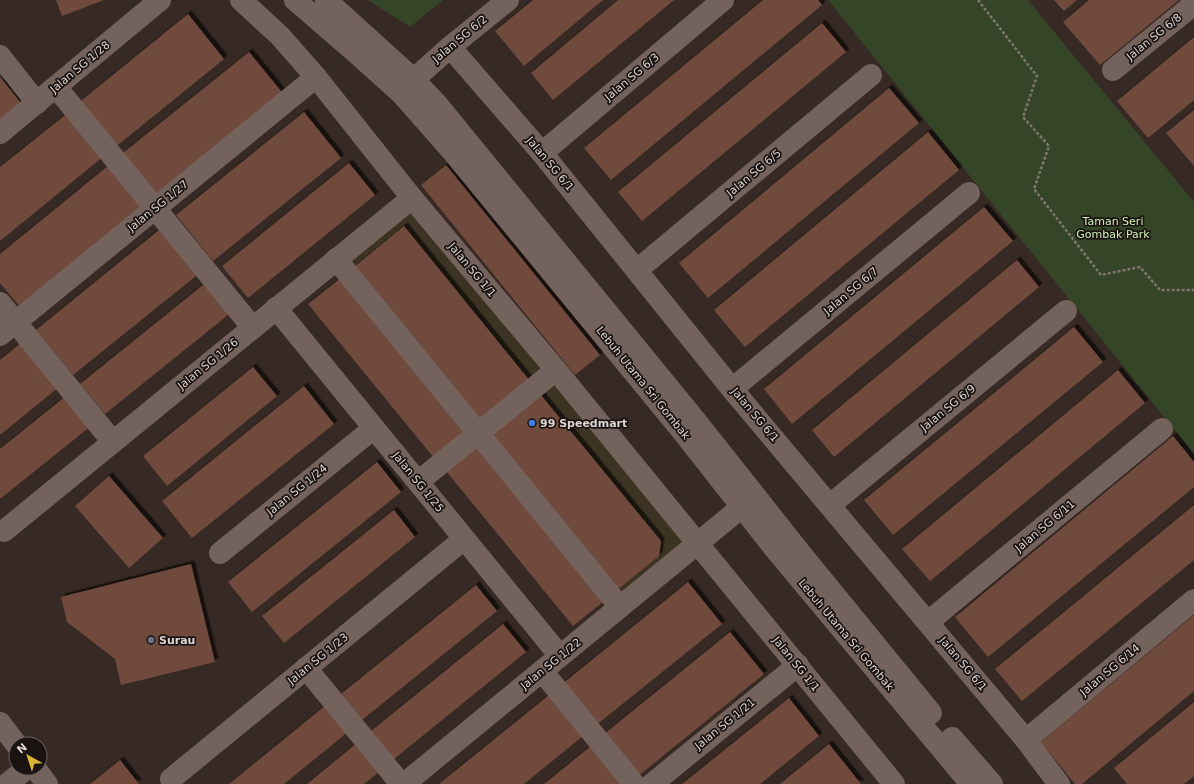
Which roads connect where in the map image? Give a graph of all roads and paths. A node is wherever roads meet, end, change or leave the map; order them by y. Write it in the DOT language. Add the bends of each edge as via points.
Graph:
graph roads {
  1 [pos="160,0"];
  2 [pos="241,0"];
  3 [pos="295,0"];
  4 [pos="326,0"];
  5 [pos="508,0"];
  6 [pos="723,0"];
  7 [pos="978,0"];
  8 [pos="1194,4"];
  9 [pos="450,47"];
  10 [pos="0,56"];
  11 [pos="1113,70"];
  12 [pos="871,75"];
  13 [pos="316,77"];
  14 [pos="406,85"];
  15 [pos="56,87"];
  16 [pos="37,103"];
  17 [pos="0,133"];
  18 [pos="542,153"];
  19 [pos="969,193"];
  20 [pos="412,198"];
  21 [pos="156,209"];
  22 [pos="336,259"];
  23 [pos="637,270"];
  24 [pos="1194,290"];
  25 [pos="0,303"];
  26 [pos="276,308"];
  27 [pos="1066,311"];
  28 [pos="253,328"];
  29 [pos="8,329"];
  30 [pos="556,370"];
  31 [pos="732,389"];
  32 [pos="374,428"];
  33 [pos="1162,429"];
  34 [pos="478,434"];
  35 [pos="113,442"];
  36 [pos="418,482"];
  37 [pos="749,501"];
  38 [pos="830,505"];
  39 [pos="4,531"];
  40 [pos="464,539"];
  41 [pos="698,543"];
  42 [pos="220,553"];
  43 [pos="1194,600"];
  44 [pos="620,607"];
  45 [pos="928,622"];
  46 [pos="560,656"];
  47 [pos="798,665"];
  48 [pos="306,668"];
  49 [pos="542,671"];
  50 [pos="0,723"];
  51 [pos="10,736"];
  52 [pos="1026,740"];
  53 [pos="16,776"];
  54 [pos="171,779"];
  55 [pos="6,784"];
  56 [pos="402,784"];
  57 [pos="634,784"];
  58 [pos="652,784"];
  59 [pos="894,784"];
  60 [pos="971,784"];
  61 [pos="992,784"];
  62 [pos="1059,784"];
  1 -- 15 [label="street, Jalan SG 1/28"];
  2 -- 13 [label="street, Jalan SG 1/1" via="280,36"];
  3 -- 14 [label="street, Lebuh Utama Sri Gombak" via="354,51"];
  4 -- 14 [label="street, Lebuh Utama Sri Gombak"];
  5 -- 9 [label="street, Jalan SG 6/2"];
  6 -- 18 [label="street, Jalan SG 6/3"];
  7 -- 24 [label="path" via="1037,76 1023,117 1049,146 1034,189 1101,275 1140,267 1160,290"];
  8 -- 11 [label="street, Jalan SG 6/8"];
  9 -- 14 [label="street, Jalan SG 6/2"];
  9 -- 18 [label="street, Jalan SG 6/1"];
  10 -- 16 [label="street"];
  12 -- 23 [label="street, Jalan SG 6/5"];
  13 -- 20 [label="street, Jalan SG 1/1"];
  13 -- 21 [label="street, Jalan SG 1/27"];
  14 -- 37 [label="street, Lebuh Utama Sri Gombak" via="436,103 696,420"];
  15 -- 16 [label="street, Jalan SG 1/28"];
  15 -- 21 [label="street"];
  16 -- 17 [label="street, Jalan SG 1/28"];
  18 -- 23 [label="street, Jalan SG 6/1"];
  19 -- 31 [label="street, Jalan SG 6/7"];
  20 -- 22 [label="street, Jalan SG 1/26"];
  20 -- 30 [label="street, Jalan SG 1/1"];
  21 -- 28 [label="street"];
  21 -- 29 [label="street, Jalan SG 1/27"];
  22 -- 26 [label="street, Jalan SG 1/26"];
  22 -- 34 [label="street"];
  23 -- 31 [label="street, Jalan SG 6/1"];
  25 -- 29 [label="street"];
  26 -- 28 [label="street, Jalan SG 1/26"];
  26 -- 32 [label="street, Jalan SG 1/25"];
  27 -- 38 [label="street, Jalan SG 6/9"];
  28 -- 35 [label="street, Jalan SG 1/26"];
  29 -- 35 [label="street"];
  30 -- 34 [label="street"];
  30 -- 41 [label="street, Jalan SG 1/1"];
  31 -- 38 [label="street, Jalan SG 6/1"];
  32 -- 36 [label="street, Jalan SG 1/25"];
  32 -- 42 [label="street, Jalan SG 1/24"];
  33 -- 45 [label="street, Jalan SG 6/11"];
  34 -- 36 [label="street"];
  34 -- 44 [label="street"];
  35 -- 39 [label="street, Jalan SG 1/26"];
  36 -- 40 [label="street, Jalan SG 1/25"];
  37 -- 41 [label="street"];
  37 -- 60 [label="street, Lebuh Utama Sri Gombak" via="866,659"];
  37 -- 61 [label="street, Lebuh Utama Sri Gombak" via="802,555 946,732"];
  38 -- 45 [label="street, Jalan SG 6/1"];
  40 -- 46 [label="street, Jalan SG 1/25"];
  40 -- 48 [label="street, Jalan SG 1/23"];
  41 -- 44 [label="street, Jalan SG 1/22"];
  41 -- 47 [label="street, Jalan SG 1/1"];
  43 -- 52 [label="street, Jalan SG 6/14"];
  44 -- 46 [label="street, Jalan SG 1/22"];
  45 -- 52 [label="street, Jalan SG 6/1"];
  46 -- 49 [label="street, Jalan SG 1/22"];
  47 -- 58 [label="street, Jalan SG 1/21"];
  47 -- 59 [label="street, Jalan SG 1/1"];
  48 -- 54 [label="street, Jalan SG 1/23"];
  48 -- 56 [label="street"];
  49 -- 56 [label="street, Jalan SG 1/22"];
  49 -- 57 [label="street"];
  50 -- 51 [label="street"];
  52 -- 62 [label="street, Jalan SG 6/1"];
  53 -- 55 [label="street"];
}
